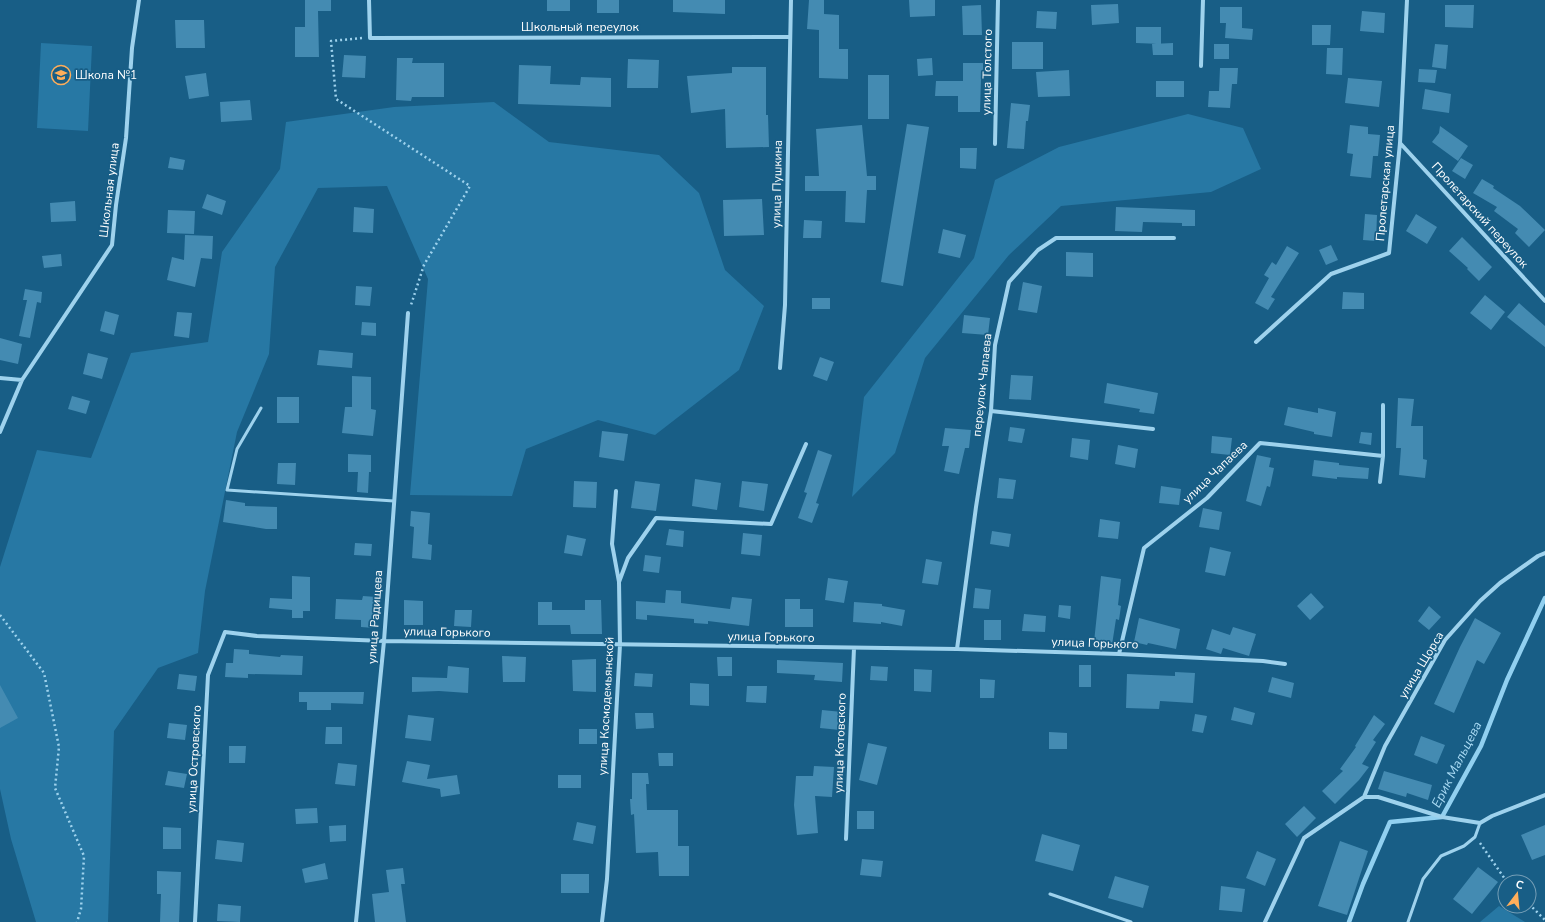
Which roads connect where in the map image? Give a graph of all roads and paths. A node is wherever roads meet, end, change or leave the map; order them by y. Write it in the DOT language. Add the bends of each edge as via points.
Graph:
graph roads {
  1 [pos="139,0"];
  2 [pos="369,0"];
  3 [pos="791,0"];
  4 [pos="998,0"];
  5 [pos="1203,0"];
  6 [pos="1406,0"];
  7 [pos="790,37"];
  8 [pos="370,38"];
  9 [pos="1201,66"];
  10 [pos="1400,143"];
  11 [pos="995,144"];
  12 [pos="1174,238"];
  13 [pos="1545,302"];
  14 [pos="408,313"];
  15 [pos="1256,342"];
  16 [pos="780,368"];
  17 [pos="0,378"];
  18 [pos="22,380"];
  19 [pos="1383,405"];
  20 [pos="261,408"];
  21 [pos="991,411"];
  22 [pos="1153,429"];
  23 [pos="0,432"];
  24 [pos="806,444"];
  25 [pos="1383,456"];
  26 [pos="1380,482"];
  27 [pos="616,490"];
  28 [pos="394,501"];
  29 [pos="1545,553"];
  30 [pos="619,582"];
  31 [pos="0,615"];
  32 [pos="257,636"];
  33 [pos="384,641"];
  34 [pos="620,645"];
  35 [pos="854,648"];
  36 [pos="957,649"];
  37 [pos="1119,654"];
  38 [pos="1285,664"];
  39 [pos="1545,794"];
  40 [pos="1364,797"];
  41 [pos="1480,823"];
  42 [pos="1475,836"];
  43 [pos="846,839"];
  44 [pos="1502,874"];
  45 [pos="1050,894"];
  46 [pos="1537,912"];
  47 [pos="1545,920"];
  48 [pos="77,922"];
  49 [pos="195,922"];
  50 [pos="356,922"];
  51 [pos="602,922"];
  52 [pos="1131,922"];
  53 [pos="1265,922"];
  54 [pos="1408,922"];
  1 -- 18 [label="street, Школьная улица" via="132,48 126,138 112,245"];
  2 -- 8 [label="street"];
  3 -- 7 [label="street, улица Пушкина"];
  4 -- 11 [label="street, улица Толстого"];
  5 -- 9 [label="street"];
  6 -- 10 [label="street, Пролетарская улица"];
  7 -- 8 [label="street, Школьный переулок"];
  7 -- 16 [label="street, улица Пушкина" via="785,305"];
  8 -- 14 [label="path" via="331,41 336,99 470,186 424,265"];
  10 -- 13 [label="street, Пролетарский переулок"];
  10 -- 15 [label="street, Пролетарская улица" via="1388,253 1331,274"];
  12 -- 21 [label="street, переулок Чапаева" via="1056,238 1038,250 1009,282 995,345"];
  14 -- 28 [label="street, улица Радищева"];
  17 -- 18 [label="street"];
  18 -- 23 [label="street, Школьная улица"];
  19 -- 25 [label="street"];
  20 -- 28 [label="lane" via="237,449 227,490"];
  21 -- 22 [label="street"];
  21 -- 36 [label="street, переулок Чапаева"];
  24 -- 30 [label="street" via="771,524 656,518 628,558"];
  25 -- 26 [label="street"];
  25 -- 37 [label="street, улица Чапаева" via="1260,443 1207,498 1144,548"];
  27 -- 30 [label="street, улица Космодемьянской" via="612,544"];
  28 -- 33 [label="street, улица Радищева"];
  29 -- 40 [label="street, улица Щорса" via="1500,582 1445,640 1385,746"];
  30 -- 34 [label="street, улица Космодемьянской"];
  31 -- 48 [label="path" via="44,673 59,747 55,788 84,856"];
  32 -- 33 [label="street, улица Горького"];
  32 -- 49 [label="street, улица Островского" via="225,632 208,675"];
  33 -- 34 [label="street, улица Горького"];
  33 -- 50 [label="street, улица Радищева"];
  34 -- 35 [label="street, улица Горького"];
  34 -- 51 [label="street, улица Космодемьянской" via="607,879"];
  35 -- 36 [label="street, улица Горького"];
  35 -- 43 [label="street, улица Котовского"];
  36 -- 37 [label="street, улица Горького"];
  37 -- 38 [label="street, улица Горького" via="1263,660"];
  39 -- 41 [label="street"];
  40 -- 41 [label="street" via="1378,797 1442,817"];
  40 -- 53 [label="street" via="1304,838"];
  41 -- 42 [label="lane"];
  42 -- 44 [label="path"];
  42 -- 54 [label="lane" via="1464,846 1441,856 1423,879"];
  45 -- 52 [label="lane"];
  46 -- 47 [label="path"];
}
